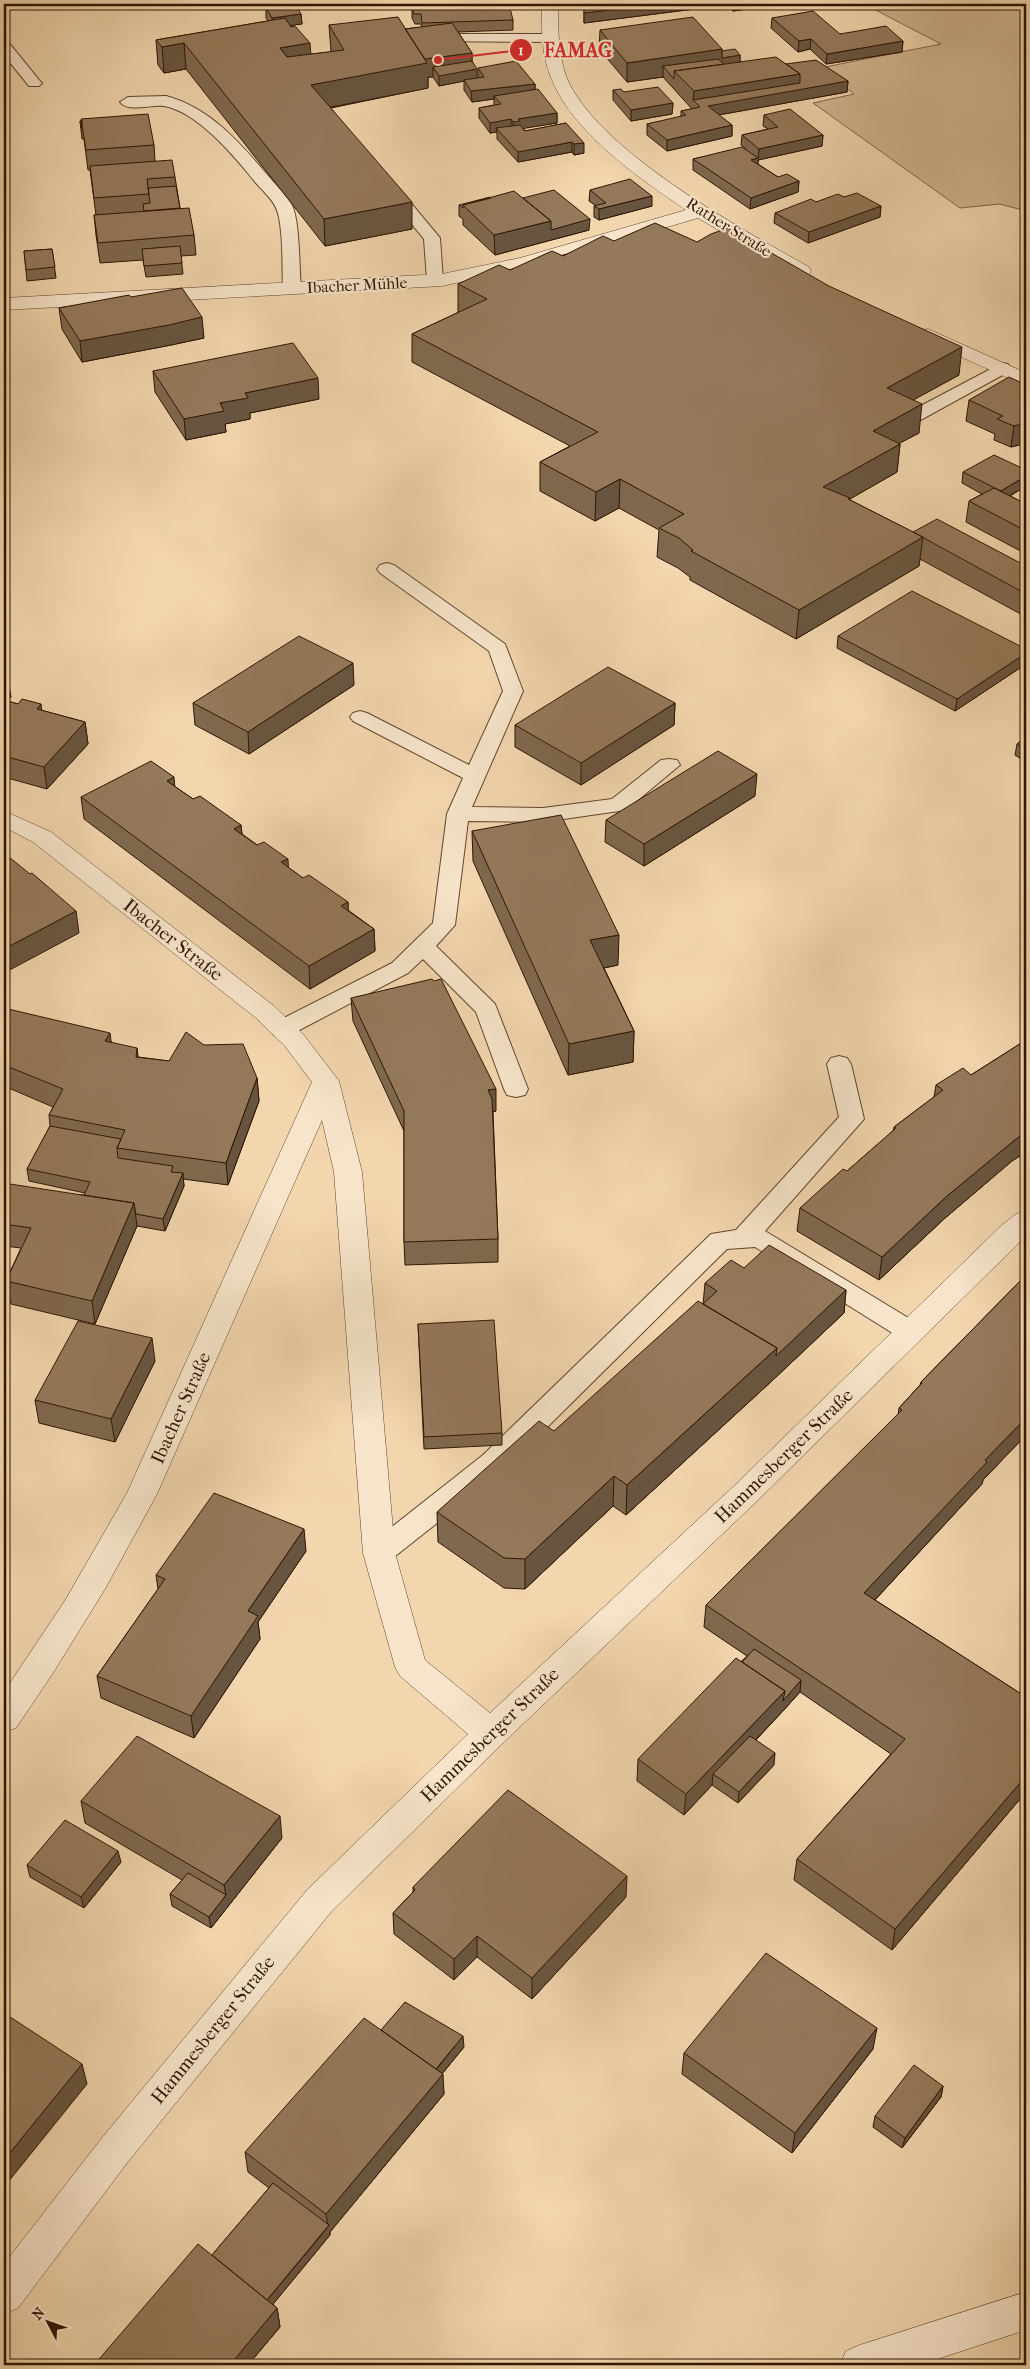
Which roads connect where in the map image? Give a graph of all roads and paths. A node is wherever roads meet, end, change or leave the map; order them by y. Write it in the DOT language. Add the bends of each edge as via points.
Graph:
graph roads {
  1 [pos="550,4"];
  2 [pos="430,38"];
  3 [pos="550,38"];
  4 [pos="4,46"];
  5 [pos="34,83"];
  6 [pos="128,102"];
  7 [pos="381,178"];
  8 [pos="701,211"];
  9 [pos="435,280"];
  10 [pos="820,282"];
  11 [pos="292,289"];
  12 [pos="4,304"];
  13 [pos="910,327"];
  14 [pos="1002,368"];
  15 [pos="1026,380"];
  16 [pos="900,424"];
  17 [pos="387,569"];
  18 [pos="360,717"];
  19 [pos="669,765"];
  20 [pos="475,776"];
  21 [pos="458,814"];
  22 [pos="4,818"];
  23 [pos="424,946"];
  24 [pos="282,1029"];
  25 [pos="839,1064"];
  26 [pos="326,1081"];
  27 [pos="516,1089"];
  28 [pos="1026,1221"];
  29 [pos="743,1239"];
  30 [pos="910,1332"];
  31 [pos="379,1553"];
  32 [pos="4,1718"];
  33 [pos="491,1733"];
  34 [pos="4,2295"];
  35 [pos="1026,2311"];
  36 [pos="860,2365"];
  1 -- 3 [label="street, Rather Straße"];
  2 -- 3 [label="lane"];
  3 -- 8 [label="street, Rather Straße" via="554,66 563,86 593,128 629,160"];
  4 -- 5 [label="lane"];
  6 -- 11 [label="lane" via="166,101 186,109 219,131 236,148 284,206"];
  7 -- 9 [label="lane" via="432,238"];
  8 -- 9 [label="street, Ibacher Mühle" via="523,263"];
  8 -- 10 [label="street, Rather Straße"];
  9 -- 11 [label="street, Ibacher Mühle"];
  11 -- 12 [label="street, Ibacher Mühle"];
  13 -- 14 [label="street"];
  14 -- 15 [label="street"];
  14 -- 16 [label="lane"];
  17 -- 20 [label="lane" via="498,648 513,691"];
  18 -- 20 [label="lane"];
  19 -- 21 [label="lane" via="618,805 543,815"];
  20 -- 21 [label="lane"];
  21 -- 23 [label="lane" via="444,925"];
  22 -- 24 [label="street, Ibacher Straße" via="42,837 265,1012"];
  23 -- 24 [label="lane" via="400,968"];
  23 -- 27 [label="lane" via="486,1010"];
  24 -- 26 [label="street, Ibacher Straße"];
  25 -- 29 [label="lane" via="852,1119"];
  26 -- 31 [label="street, Ibacher Straße" via="348,1172"];
  26 -- 32 [label="street, Ibacher Straße" via="142,1494 112,1551 49,1655"];
  28 -- 30 [label="street, Hammesberger Straße"];
  29 -- 30 [label="lane" via="760,1238"];
  29 -- 31 [label="lane" via="720,1240 493,1463"];
  30 -- 33 [label="street, Hammesberger Straße" via="745,1494"];
  31 -- 33 [label="street, Ibacher Straße" via="411,1666"];
  33 -- 34 [label="street, Hammesberger Straße" via="319,1901 114,2151"];
  35 -- 36 [label="street"];
}
